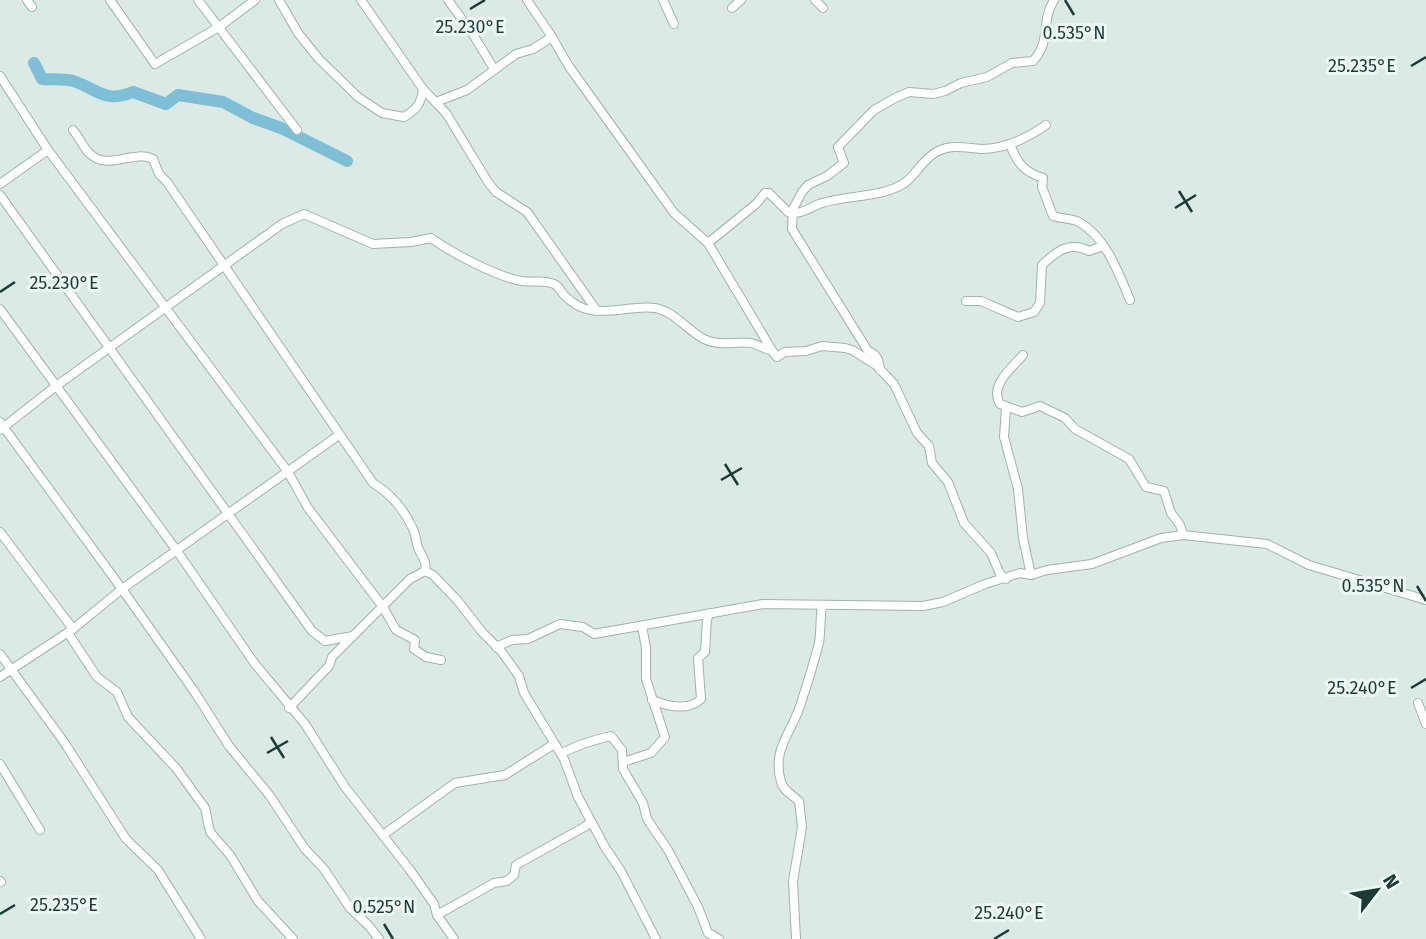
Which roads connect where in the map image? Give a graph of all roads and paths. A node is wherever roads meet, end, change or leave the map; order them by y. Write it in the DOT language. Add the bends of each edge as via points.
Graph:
graph roads {
  1 [pos="110,0"];
  2 [pos="198,0"];
  3 [pos="255,0"];
  4 [pos="279,0"];
  5 [pos="361,0"];
  6 [pos="448,0"];
  7 [pos="527,0"];
  8 [pos="663,0"];
  9 [pos="741,0"];
  10 [pos="815,0"];
  11 [pos="1054,0"];
  12 [pos="732,8"];
  13 [pos="823,8"];
  14 [pos="674,24"];
  15 [pos="219,27"];
  16 [pos="552,37"];
  17 [pos="495,69"];
  18 [pos="0,76"];
  19 [pos="423,89"];
  20 [pos="436,102"];
  21 [pos="1046,125"];
  22 [pos="73,130"];
  23 [pos="297,130"];
  24 [pos="1010,144"];
  25 [pos="48,150"];
  26 [pos="0,184"];
  27 [pos="0,195"];
  28 [pos="792,213"];
  29 [pos="708,243"];
  30 [pos="1103,246"];
  31 [pos="225,267"];
  32 [pos="1130,300"];
  33 [pos="965,301"];
  34 [pos="0,309"];
  35 [pos="165,309"];
  36 [pos="597,311"];
  37 [pos="110,349"];
  38 [pos="1023,355"];
  39 [pos="776,357"];
  40 [pos="880,370"];
  41 [pos="56,386"];
  42 [pos="1006,408"];
  43 [pos="1,427"];
  44 [pos="339,435"];
  45 [pos="288,472"];
  46 [pos="230,514"];
  47 [pos="0,531"];
  48 [pos="1183,534"];
  49 [pos="177,551"];
  50 [pos="425,571"];
  51 [pos="1031,575"];
  52 [pos="1006,579"];
  53 [pos="122,589"];
  54 [pos="1426,600"];
  55 [pos="822,605"];
  56 [pos="383,607"];
  57 [pos="710,613"];
  58 [pos="642,626"];
  59 [pos="71,631"];
  60 [pos="353,636"];
  61 [pos="496,647"];
  62 [pos="0,654"];
  63 [pos="441,660"];
  64 [pos="11,669"];
  65 [pos="0,677"];
  66 [pos="652,700"];
  67 [pos="1418,703"];
  68 [pos="289,708"];
  69 [pos="1426,724"];
  70 [pos="559,750"];
  71 [pos="622,762"];
  72 [pos="0,764"];
  73 [pos="591,821"];
  74 [pos="40,830"];
  75 [pos="383,835"];
  76 [pos="437,915"];
  77 [pos="201,939"];
  78 [pos="293,939"];
  79 [pos="379,939"];
  80 [pos="454,939"];
  81 [pos="656,939"];
  82 [pos="719,939"];
  83 [pos="796,939"];
  1 -- 15 [label="street" via="155,64"];
  2 -- 15 [label="street"];
  3 -- 15 [label="street"];
  4 -- 19 [label="street" via="318,59 378,110 404,117 422,101"];
  5 -- 19 [label="street"];
  6 -- 17 [label="street"];
  7 -- 16 [label="street"];
  8 -- 14 [label="street"];
  9 -- 12 [label="street"];
  10 -- 13 [label="street"];
  11 -- 28 [label="street" via="1046,14 1044,47 1033,61 1012,63 945,91 909,92 874,110 838,147 844,163 808,185"];
  15 -- 23 [label="street"];
  16 -- 17 [label="street"];
  16 -- 29 [label="street" via="674,213"];
  17 -- 20 [label="street" via="467,90"];
  18 -- 25 [label="street"];
  19 -- 20 [label="street"];
  20 -- 36 [label="street" via="488,182 527,212"];
  21 -- 24 [label="street"];
  22 -- 31 [label="street" via="90,154 106,162 153,159"];
  24 -- 28 [label="street" via="939,150 896,187"];
  24 -- 30 [label="street" via="1025,170 1044,178 1042,187 1053,216 1081,223 1096,233"];
  25 -- 26 [label="street"];
  25 -- 35 [label="street"];
  27 -- 37 [label="street"];
  28 -- 29 [label="street" via="765,192"];
  28 -- 40 [label="street" via="792,229 869,351 875,353"];
  29 -- 39 [label="street"];
  30 -- 32 [label="street"];
  30 -- 33 [label="street" via="1089,251 1069,246 1048,259 1042,265 1040,303 1034,313 1018,317 981,301"];
  31 -- 35 [label="street"];
  31 -- 36 [label="street" via="282,224 304,214 373,244 431,238 465,259 505,275 558,285 576,304"];
  31 -- 44 [label="street"];
  34 -- 41 [label="street"];
  35 -- 37 [label="street"];
  35 -- 45 [label="street"];
  36 -- 39 [label="street" via="655,308 705,340 754,343"];
  37 -- 41 [label="street"];
  37 -- 46 [label="street"];
  38 -- 42 [label="street" via="996,390 995,396"];
  39 -- 40 [label="street" via="822,346 845,348"];
  40 -- 52 [label="street" via="894,384 916,433 929,446 932,463 948,482 964,523 991,553"];
  41 -- 43 [label="street"];
  41 -- 49 [label="street"];
  42 -- 48 [label="street" via="1022,412 1043,407 1129,459 1146,487 1164,491"];
  42 -- 51 [label="street" via="1003,437 1018,489"];
  43 -- 53 [label="street"];
  44 -- 45 [label="street"];
  44 -- 50 [label="street" via="373,483 391,495 406,517"];
  45 -- 46 [label="street"];
  45 -- 56 [label="street" via="316,519"];
  46 -- 49 [label="street"];
  46 -- 60 [label="street" via="312,631 325,641"];
  47 -- 59 [label="street"];
  48 -- 51 [label="street" via="1092,564"];
  48 -- 54 [label="street" via="1267,544 1309,565"];
  49 -- 53 [label="street"];
  49 -- 68 [label="street"];
  50 -- 56 [label="street" via="410,579"];
  50 -- 61 [label="street" via="458,601"];
  51 -- 52 [label="street" via="1020,573"];
  52 -- 55 [label="street" via="923,606"];
  53 -- 59 [label="street"];
  53 -- 79 [label="street" via="229,746 350,908"];
  55 -- 57 [label="street" via="763,604"];
  55 -- 83 [label="street" via="819,641 800,709 779,753 781,782 799,801 802,827 793,881"];
  56 -- 60 [label="street"];
  56 -- 63 [label="street" via="396,630 415,640 414,649"];
  57 -- 58 [label="street"];
  57 -- 66 [label="street" via="705,652 698,658 701,699 690,706 664,706"];
  58 -- 61 [label="street" via="594,634 560,624"];
  58 -- 66 [label="street"];
  59 -- 64 [label="street"];
  59 -- 78 [label="street" via="92,671 114,689 128,717 176,768 205,808 210,832 258,901"];
  60 -- 68 [label="street"];
  61 -- 70 [label="street" via="519,676 524,693"];
  62 -- 64 [label="street"];
  64 -- 65 [label="street"];
  64 -- 77 [label="street" via="126,839 158,870"];
  66 -- 71 [label="street" via="665,737 650,753"];
  67 -- 69 [label="street"];
  68 -- 75 [label="street"];
  70 -- 71 [label="street" via="611,736 622,750"];
  70 -- 73 [label="street"];
  70 -- 75 [label="street" via="551,746 505,775 455,783"];
  71 -- 82 [label="street" via="708,933"];
  72 -- 74 [label="street"];
  73 -- 76 [label="street" via="516,865 510,879"];
  73 -- 81 [label="street"];
  75 -- 76 [label="street" via="434,904"];
  76 -- 80 [label="street"];
}
